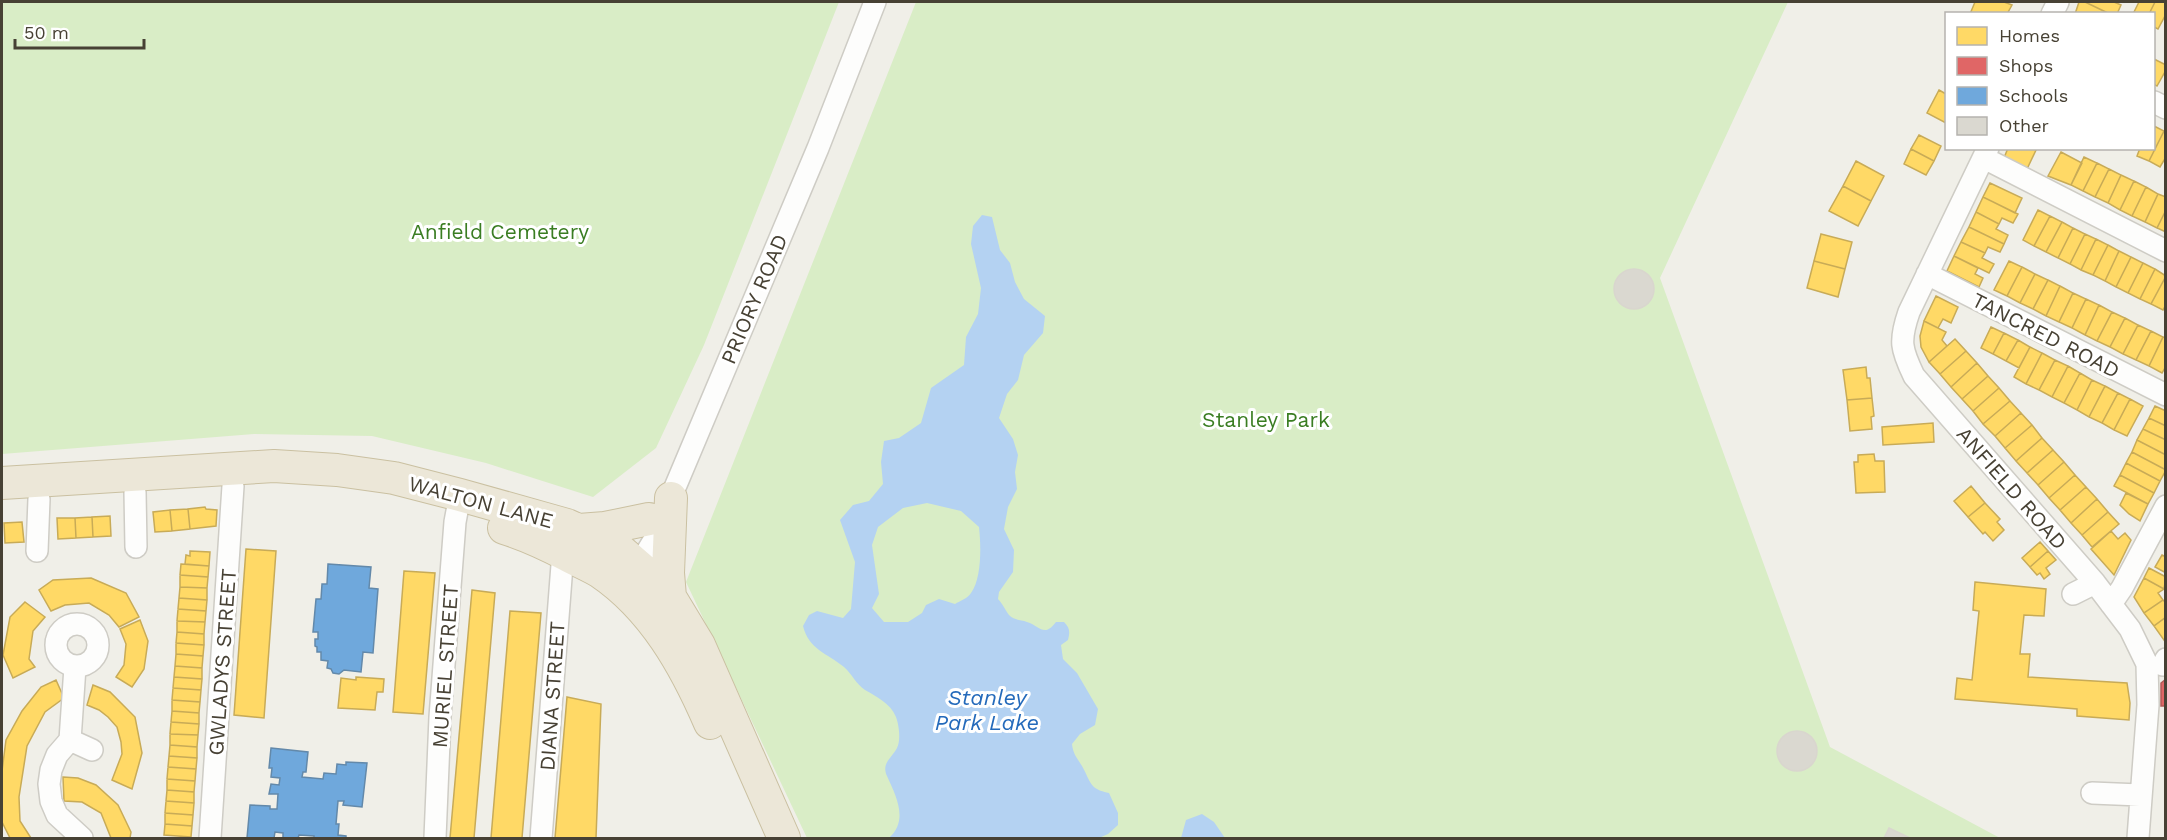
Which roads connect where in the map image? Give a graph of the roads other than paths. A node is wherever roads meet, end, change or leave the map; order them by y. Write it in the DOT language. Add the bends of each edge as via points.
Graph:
graph roads {
  1 [pos="875,2"];
  2 [pos="1986,153"];
  3 [pos="2166,250"];
  4 [pos="1927,274"];
  5 [pos="2166,395"];
  6 [pos="2,483"];
  7 [pos="233,486"];
  8 [pos="135,492"];
  9 [pos="39,498"];
  10 [pos="2,502"];
  11 [pos="458,504"];
  12 [pos="2166,506"];
  13 [pos="663,507"];
  14 [pos="571,542"];
  15 [pos="136,547"];
  16 [pos="37,551"];
  17 [pos="618,569"];
  18 [pos="2095,583"];
  19 [pos="2073,594"];
  20 [pos="670,597"];
  21 [pos="2111,604"];
  22 [pos="2160,663"];
  23 [pos="75,667"];
  24 [pos="70,740"];
  25 [pos="92,750"];
  26 [pos="2092,793"];
  27 [pos="2140,795"];
  28 [pos="82,838"];
  29 [pos="210,838"];
  30 [pos="435,838"];
  31 [pos="541,838"];
  32 [pos="762,838"];
  33 [pos="784,838"];
  34 [pos="2138,838"];
  1 -- 13 [label="street, PRIORY ROAD" via="818,148"];
  2 -- 3 [label="street"];
  2 -- 4 [label="street, ANFIELD ROAD"];
  4 -- 5 [label="street, TANCRED ROAD"];
  4 -- 18 [label="street, ANFIELD ROAD" via="1903,330 1903,352 1914,376"];
  6 -- 11 [label="highway, WALTON LANE" via="274,465 394,478"];
  7 -- 8 [label="highway, WALTON LANE"];
  7 -- 11 [label="highway, WALTON LANE" via="337,488"];
  7 -- 29 [label="street, GWLADYS STREET"];
  8 -- 9 [label="highway, WALTON LANE"];
  8 -- 15 [label="street"];
  9 -- 10 [label="highway, WALTON LANE"];
  9 -- 16 [label="street"];
  11 -- 14 [label="highway, WALTON LANE"];
  11 -- 30 [label="street, MURIEL STREET" via="440,717"];
  12 -- 21 [label="street"];
  13 -- 14 [label="highway"];
  13 -- 17 [label="street, PRIORY ROAD"];
  13 -- 20 [label="highway"];
  14 -- 17 [label="highway, WALTON LANE" via="605,542"];
  14 -- 31 [label="street, DIANA STREET" via="561,565"];
  17 -- 20 [label="highway, WALTON LANE"];
  17 -- 32 [label="highway, WALTON LANE" via="634,601 677,658"];
  18 -- 19 [label="street"];
  18 -- 21 [label="street, ANFIELD ROAD"];
  20 -- 33 [label="highway, WALTON LANE" via="699,645"];
  21 -- 22 [label="street, ANFIELD ROAD"];
  22 -- 27 [label="street, ANFIELD ROAD" via="2148,705"];
  23 -- 24 [label="street"];
  24 -- 25 [label="street"];
  24 -- 28 [label="street" via="51,770 51,801 57,815"];
  26 -- 27 [label="street"];
  27 -- 34 [label="street, ANFIELD ROAD"];
}
